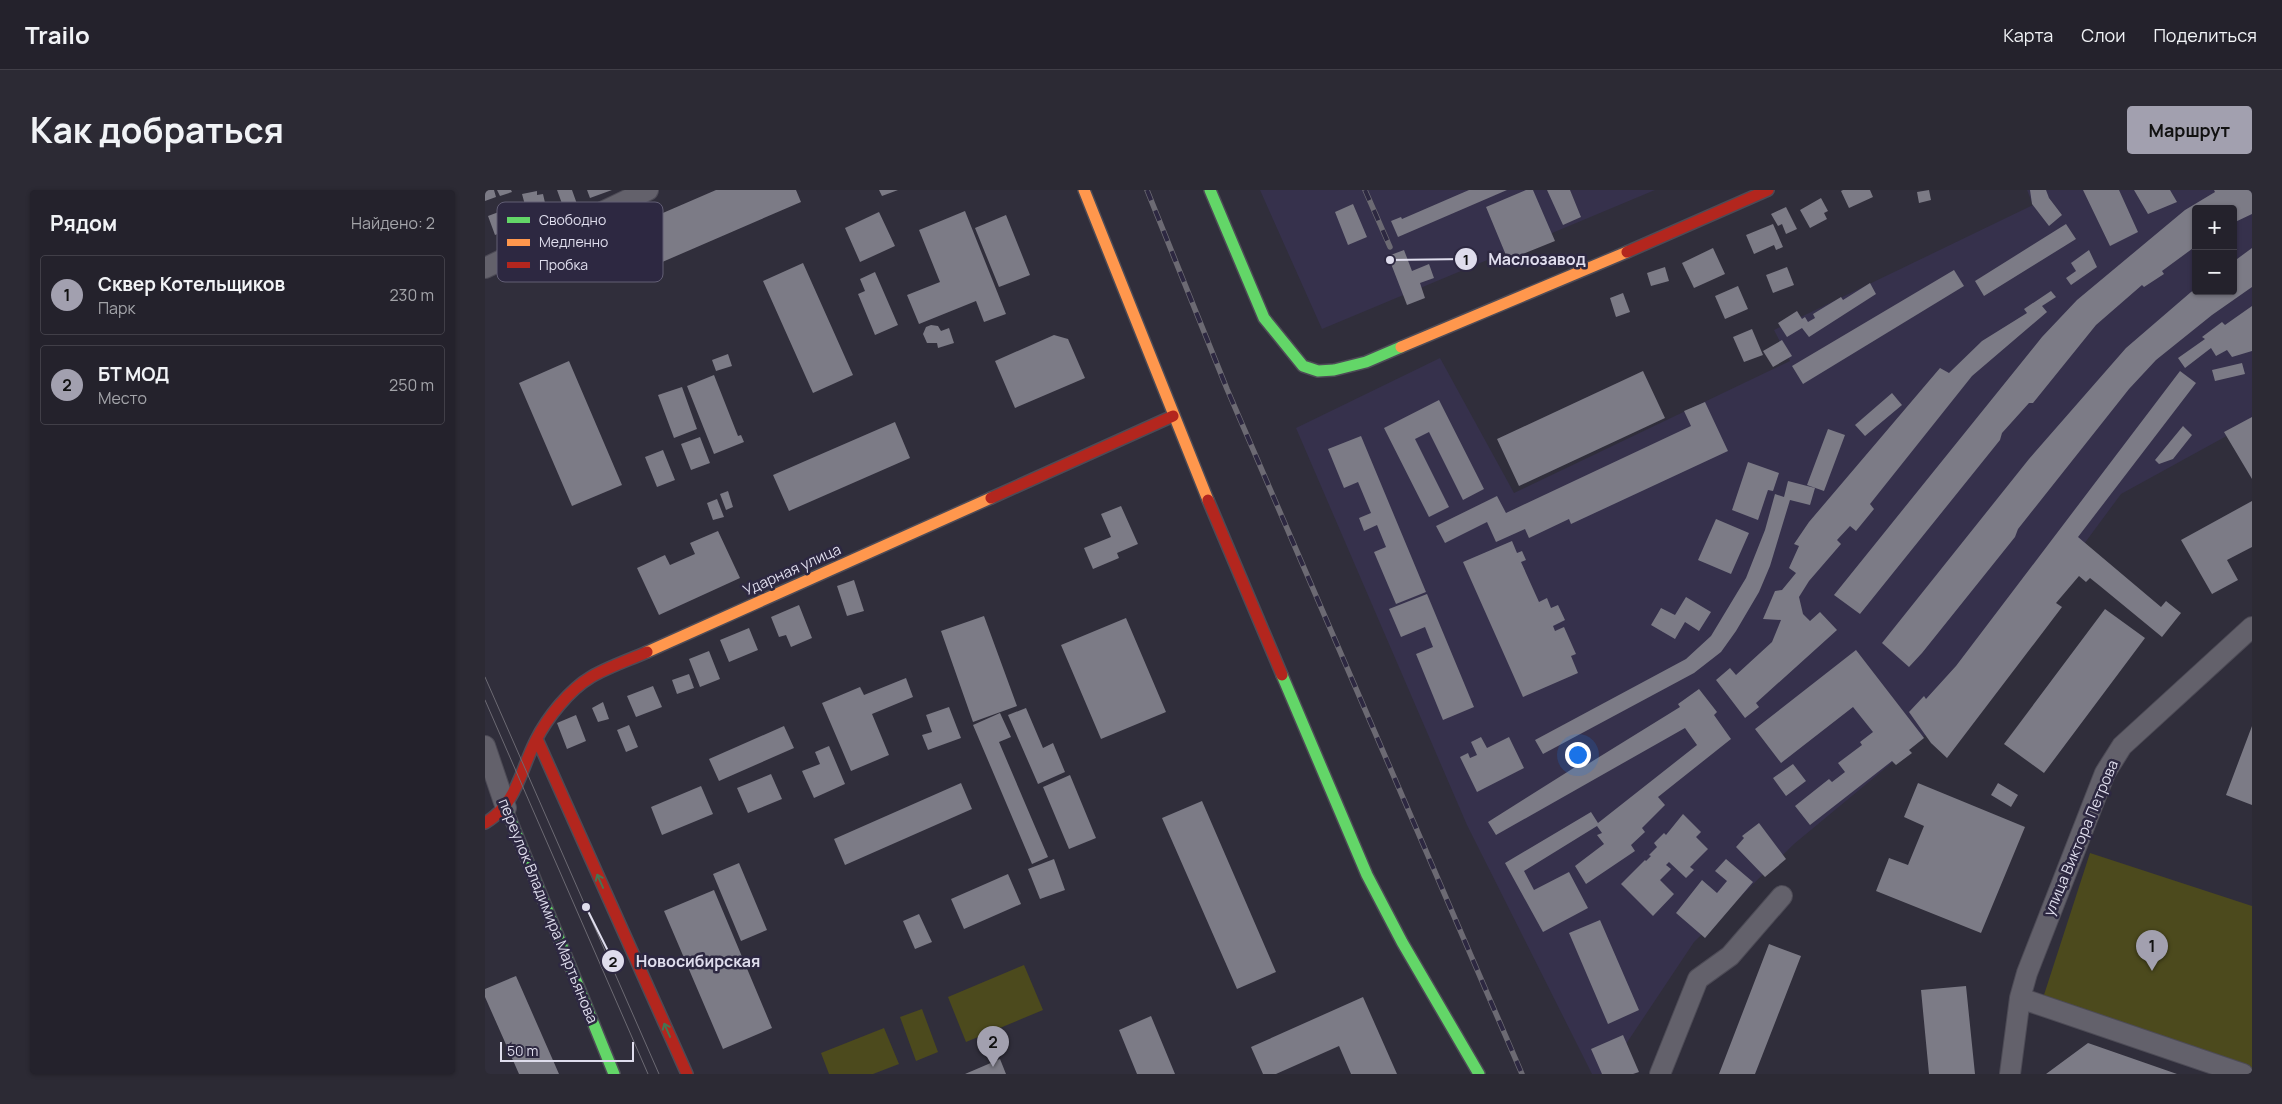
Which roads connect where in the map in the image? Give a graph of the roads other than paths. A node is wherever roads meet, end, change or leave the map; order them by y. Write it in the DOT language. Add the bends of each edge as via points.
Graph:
graph roads {
  1 [pos="648,190"];
  2 [pos="1084,190"];
  3 [pos="1211,190"];
  4 [pos="1769,190"];
  5 [pos="623,202"];
  6 [pos="497,262"];
  7 [pos="485,268"];
  8 [pos="1173,416"];
  9 [pos="2252,627"];
  10 [pos="537,739"];
  11 [pos="485,746"];
  12 [pos="506,808"];
  13 [pos="485,823"];
  14 [pos="1782,896"];
  15 [pos="2020,998"];
  16 [pos="614,1074"];
  17 [pos="687,1074"];
  18 [pos="1479,1074"];
  19 [pos="1660,1074"];
  20 [pos="2010,1074"];
  21 [pos="2243,1074"];
  1 -- 5 [label="street"];
  2 -- 8 [label="street"];
  3 -- 4 [label="street" via="1264,318 1303,366 1310,370 1330,370 1366,362"];
  6 -- 7 [label="street"];
  8 -- 10 [label="street, Ударная улица" via="591,677 576,688"];
  8 -- 18 [label="street" via="1367,875"];
  9 -- 15 [label="street, улица Виктора Петрова" via="2122,746 2114,757 2087,818"];
  10 -- 12 [label="street, Ударная улица"];
  17 -- 10 [label="street, one-way"];
  11 -- 12 [label="street, переулок Владимира Мартьянова"];
  12 -- 13 [label="street"];
  12 -- 16 [label="street, переулок Владимира Мартьянова"];
  14 -- 19 [label="street" via="1730,956 1698,979"];
  15 -- 20 [label="street, улица Виктора Петрова"];
  15 -- 21 [label="street"];
}
